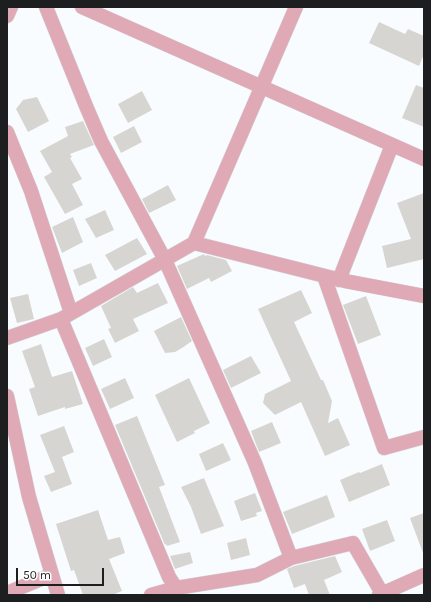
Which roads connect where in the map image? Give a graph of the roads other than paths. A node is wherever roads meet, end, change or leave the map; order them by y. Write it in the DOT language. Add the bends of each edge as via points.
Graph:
graph roads {
  1 [pos="11,7"];
  2 [pos="46,7"];
  3 [pos="82,7"];
  4 [pos="296,7"];
  5 [pos="7,16"];
  6 [pos="262,87"];
  7 [pos="7,132"];
  8 [pos="392,145"];
  9 [pos="424,159"];
  10 [pos="194,243"];
  11 [pos="164,260"];
  12 [pos="324,276"];
  13 [pos="339,280"];
  14 [pos="424,296"];
  15 [pos="66,316"];
  16 [pos="7,338"];
  17 [pos="7,396"];
  18 [pos="424,437"];
  19 [pos="291,558"];
  20 [pos="424,574"];
  21 [pos="51,575"];
  22 [pos="176,588"];
  23 [pos="7,593"];
  24 [pos="58,595"];
  25 [pos="151,595"];
  26 [pos="382,595"];
  1 -- 5 [label="street"];
  2 -- 11 [label="street" via="98,134"];
  3 -- 6 [label="street"];
  4 -- 6 [label="street"];
  6 -- 8 [label="street"];
  6 -- 10 [label="street"];
  7 -- 15 [label="street" via="31,191"];
  8 -- 9 [label="street"];
  8 -- 13 [label="street"];
  10 -- 11 [label="street"];
  10 -- 12 [label="street"];
  11 -- 15 [label="street"];
  11 -- 19 [label="street" via="255,464"];
  12 -- 13 [label="street"];
  12 -- 18 [label="street" via="384,448"];
  13 -- 14 [label="street"];
  15 -- 16 [label="street"];
  15 -- 22 [label="street" via="169,577"];
  17 -- 21 [label="street" via="29,497"];
  19 -- 22 [label="street" via="257,575"];
  19 -- 26 [label="street" via="354,543"];
  20 -- 26 [label="street"];
  21 -- 23 [label="street"];
  21 -- 24 [label="street"];
  22 -- 25 [label="street"];
}
